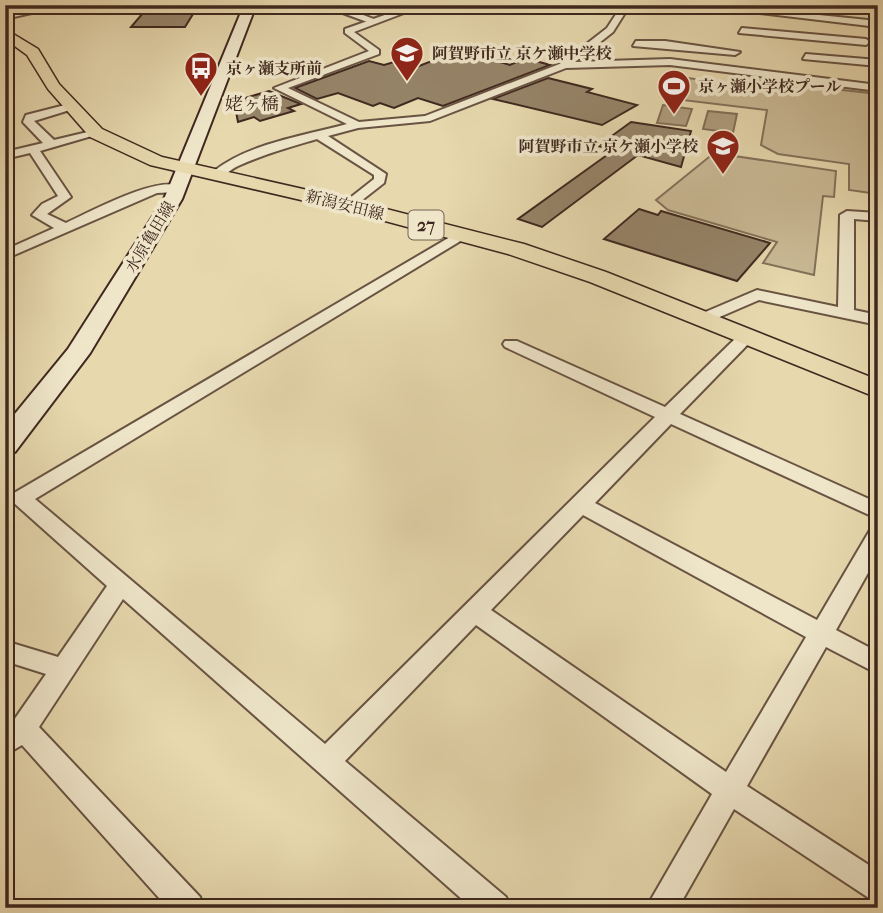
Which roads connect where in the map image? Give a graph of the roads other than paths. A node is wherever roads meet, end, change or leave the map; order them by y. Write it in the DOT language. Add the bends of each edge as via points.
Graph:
graph roads {
  1 [pos="62,5"];
  2 [pos="250,5"];
  3 [pos="326,5"];
  4 [pos="421,5"];
  5 [pos="626,5"];
  6 [pos="695,5"];
  7 [pos="38,7"];
  8 [pos="746,11"];
  9 [pos="5,16"];
  10 [pos="809,18"];
  11 [pos="374,21"];
  12 [pos="878,24"];
  13 [pos="742,31"];
  14 [pos="5,33"];
  15 [pos="808,37"];
  16 [pos="627,38"];
  17 [pos="866,42"];
  18 [pos="636,44"];
  19 [pos="735,52"];
  20 [pos="806,57"];
  21 [pos="626,63"];
  22 [pos="878,63"];
  23 [pos="565,65"];
  24 [pos="728,71"];
  25 [pos="805,80"];
  26 [pos="878,89"];
  27 [pos="69,107"];
  28 [pos="357,125"];
  29 [pos="96,134"];
  30 [pos="321,137"];
  31 [pos="51,144"];
  32 [pos="33,149"];
  33 [pos="5,156"];
  34 [pos="218,174"];
  35 [pos="181,178"];
  36 [pos="347,205"];
  37 [pos="878,216"];
  38 [pos="66,229"];
  39 [pos="462,234"];
  40 [pos="5,255"];
  41 [pos="846,312"];
  42 [pos="702,319"];
  43 [pos="878,320"];
  44 [pos="747,336"];
  45 [pos="511,344"];
  46 [pos="878,390"];
  47 [pos="667,416"];
  48 [pos="5,445"];
  49 [pos="580,504"];
  50 [pos="878,512"];
  51 [pos="878,536"];
  52 [pos="121,584"];
  53 [pos="474,611"];
  54 [pos="821,633"];
  55 [pos="5,651"];
  56 [pos="878,664"];
  57 [pos="63,669"];
  58 [pos="14,735"];
  59 [pos="326,761"];
  60 [pos="729,790"];
  61 [pos="878,889"];
  62 [pos="189,908"];
  63 [pos="495,908"];
  64 [pos="661,908"];
  1 -- 7 [label="street"];
  2 -- 35 [label="main road, 水原亀田線"];
  3 -- 11 [label="street"];
  4 -- 11 [label="street"];
  5 -- 23 [label="street" via="614,31"];
  6 -- 8 [label="street"];
  7 -- 9 [label="street"];
  8 -- 10 [label="street"];
  8 -- 13 [label="street"];
  10 -- 12 [label="street"];
  10 -- 15 [label="street"];
  11 -- 28 [label="street" via="348,31 376,51 279,88"];
  13 -- 15 [label="street"];
  13 -- 19 [label="street"];
  14 -- 27 [label="main road, 新潟安田線 / 27" via="33,51"];
  15 -- 17 [label="street"];
  15 -- 20 [label="street"];
  16 -- 18 [label="street"];
  18 -- 19 [label="street"];
  18 -- 21 [label="street"];
  19 -- 24 [label="street"];
  20 -- 22 [label="street"];
  20 -- 25 [label="street"];
  21 -- 23 [label="street"];
  21 -- 24 [label="street" via="670,62"];
  23 -- 28 [label="street" via="426,119"];
  24 -- 25 [label="street"];
  25 -- 26 [label="street"];
  27 -- 29 [label="main road, 新潟安田線 / 27"];
  27 -- 31 [label="street" via="30,117 28,122"];
  28 -- 30 [label="street"];
  29 -- 31 [label="street"];
  29 -- 35 [label="main road, 新潟安田線 / 27" via="156,161"];
  30 -- 34 [label="street" via="262,151"];
  30 -- 36 [label="street" via="380,174 380,180"];
  31 -- 32 [label="street"];
  32 -- 33 [label="street"];
  32 -- 38 [label="street" via="65,197 39,215"];
  34 -- 35 [label="main road, 新潟安田線 / 27"];
  34 -- 36 [label="main road, 新潟安田線 / 27"];
  35 -- 38 [label="street"];
  35 -- 48 [label="main road, 水原亀田線" via="134,266 78,353"];
  36 -- 39 [label="main road, 新潟安田線 / 27"];
  37 -- 41 [label="street" via="848,215"];
  38 -- 40 [label="street"];
  39 -- 42 [label="main road, 新潟安田線 / 27" via="598,277"];
  39 -- 52 [label="street" via="21,498"];
  41 -- 42 [label="street" via="757,295"];
  41 -- 43 [label="street"];
  42 -- 44 [label="main road, 新潟安田線 / 27"];
  44 -- 46 [label="main road, 新潟安田線 / 27"];
  44 -- 47 [label="street"];
  45 -- 47 [label="street"];
  47 -- 49 [label="street"];
  47 -- 50 [label="street"];
  49 -- 53 [label="street"];
  49 -- 54 [label="street"];
  51 -- 54 [label="street"];
  52 -- 57 [label="street"];
  52 -- 59 [label="street"];
  53 -- 59 [label="street"];
  53 -- 60 [label="street"];
  54 -- 56 [label="street"];
  54 -- 60 [label="street"];
  55 -- 57 [label="street"];
  57 -- 58 [label="street"];
  58 -- 62 [label="street"];
  59 -- 63 [label="street"];
  60 -- 61 [label="street"];
  60 -- 64 [label="street"];
}
